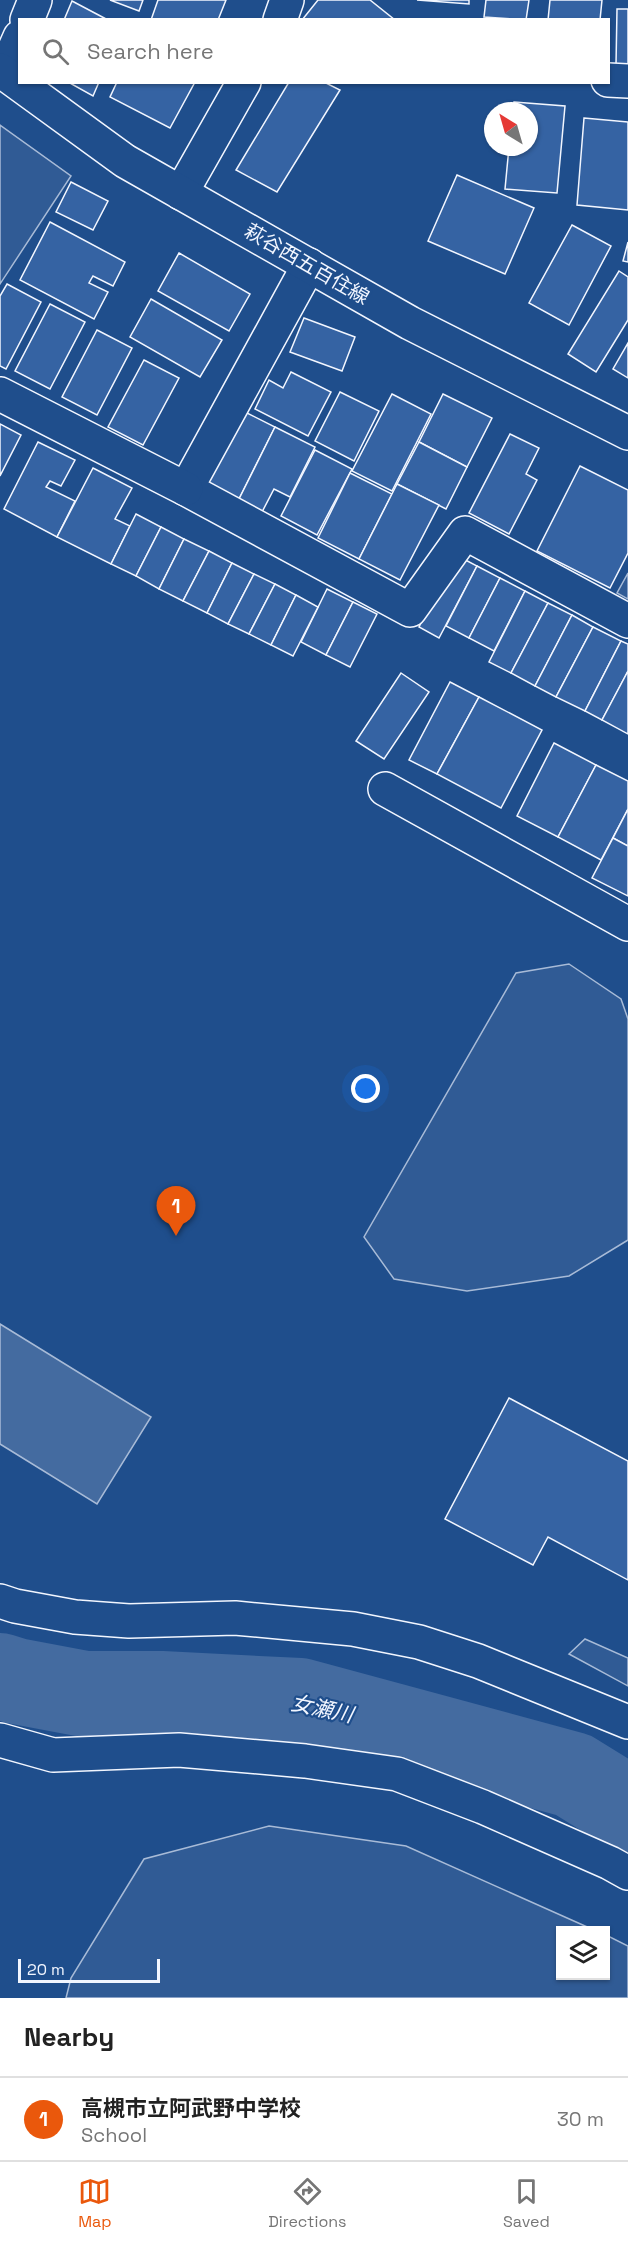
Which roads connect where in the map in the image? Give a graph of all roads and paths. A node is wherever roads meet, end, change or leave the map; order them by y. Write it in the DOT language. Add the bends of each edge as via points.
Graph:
graph roads {
  1 [pos="35,0"];
  2 [pos="286,0"];
  3 [pos="28,18"];
  4 [pos="281,18"];
  5 [pos="18,41"];
  6 [pos="2,71"];
  7 [pos="610,80"];
  8 [pos="628,81"];
  9 [pos="18,83"];
  10 [pos="20,84"];
  11 [pos="243,84"];
  12 [pos="181,193"];
  13 [pos="309,265"];
  14 [pos="0,394"];
  15 [pos="628,433"];
  16 [pos="186,489"];
  17 [pos="628,621"];
  18 [pos="386,789"];
  19 [pos="628,924"];
  20 [pos="0,1600"];
  21 [pos="628,1722"];
  22 [pos="0,1740"];
  23 [pos="628,1873"];
  1 -- 3 [label="street"];
  2 -- 4 [label="street"];
  5 -- 6 [label="street"];
  6 -- 9 [label="street, 萩谷西五百住線"];
  7 -- 8 [label="street"];
  10 -- 12 [label="street, 萩谷西五百住線" via="125,161"];
  11 -- 12 [label="street"];
  12 -- 13 [label="street, 萩谷西五百住線"];
  13 -- 15 [label="street, 萩谷西五百住線" via="410,323"];
  13 -- 16 [label="street"];
  14 -- 16 [label="street"];
  16 -- 17 [label="street" via="410,610 465,533"];
  18 -- 19 [label="street"];
  20 -- 21 [label="street" via="75,1617 129,1622 235,1618 353,1629 419,1642 478,1661"];
  22 -- 23 [label="street" via="53,1755 179,1750 397,1774 483,1807"];
}
